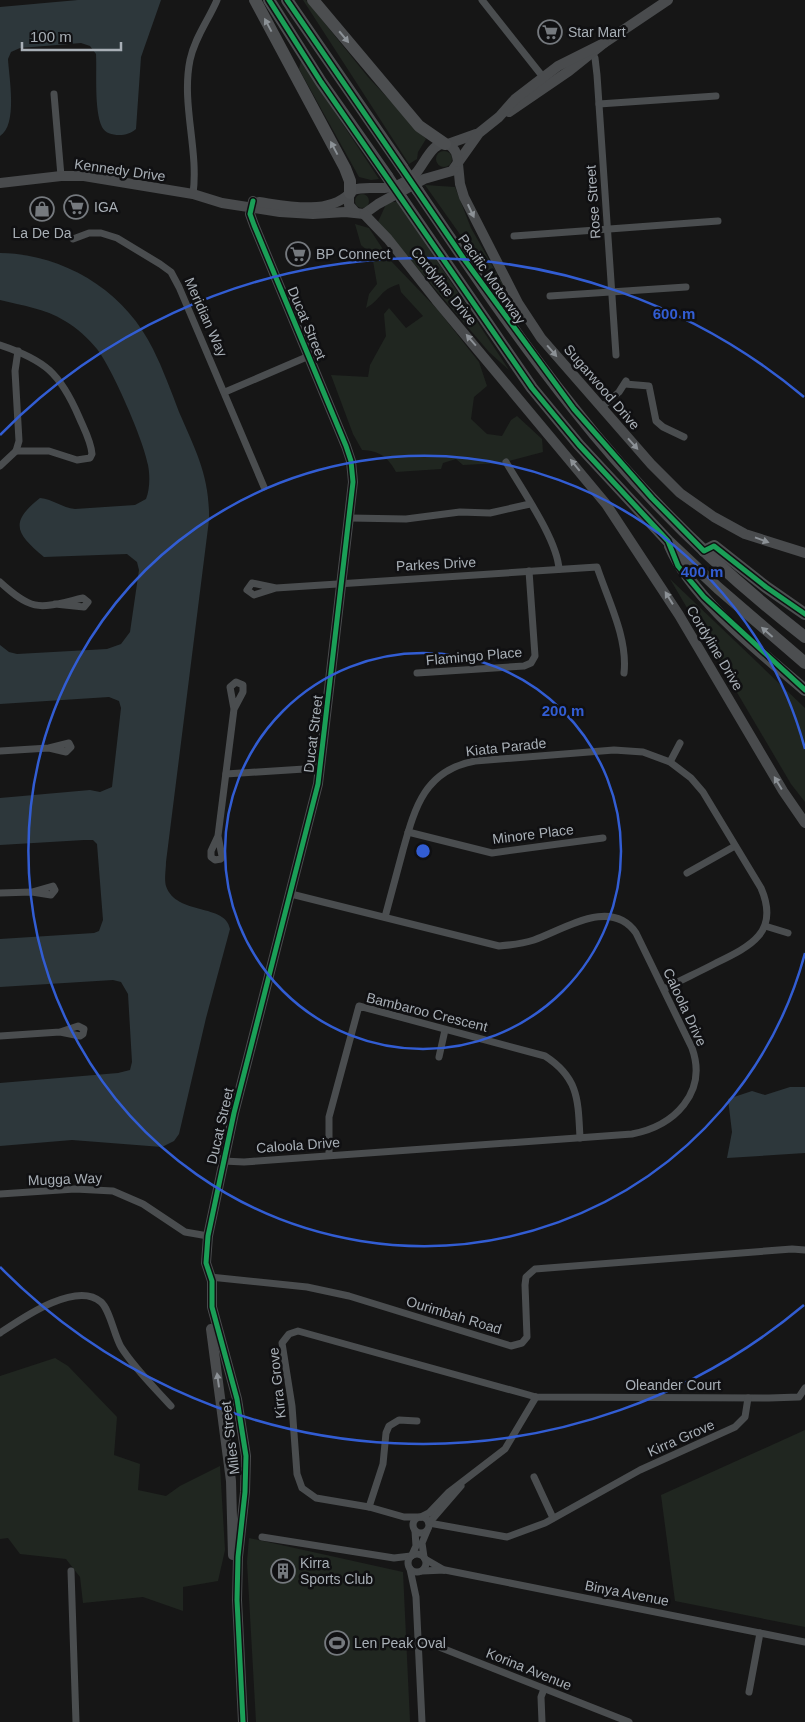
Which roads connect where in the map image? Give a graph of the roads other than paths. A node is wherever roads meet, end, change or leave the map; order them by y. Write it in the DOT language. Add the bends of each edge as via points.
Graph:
graph roads {
  1 [pos="216,0"];
  2 [pos="255,0"];
  3 [pos="269,0"];
  4 [pos="287,0"];
  5 [pos="313,0"];
  6 [pos="482,0"];
  7 [pos="668,0"];
  8 [pos="591,51"];
  9 [pos="561,76"];
  10 [pos="543,77"];
  11 [pos="541,90"];
  12 [pos="54,94"];
  13 [pos="716,96"];
  14 [pos="599,104"];
  15 [pos="499,117"];
  16 [pos="479,133"];
  17 [pos="447,144"];
  18 [pos="458,163"];
  19 [pos="61,176"];
  20 [pos="0,183"];
  21 [pos="350,193"];
  22 [pos="194,194"];
  23 [pos="252,204"];
  24 [pos="360,214"];
  25 [pos="718,221"];
  26 [pos="608,230"];
  27 [pos="514,236"];
  28 [pos="72,239"];
  29 [pos="686,287"];
  30 [pos="612,292"];
  31 [pos="550,296"];
  32 [pos="2,346"];
  33 [pos="18,351"];
  34 [pos="616,354"];
  35 [pos="309,356"];
  36 [pos="225,392"];
  37 [pos="601,408"];
  38 [pos="684,437"];
  39 [pos="16,451"];
  40 [pos="506,462"];
  41 [pos="0,466"];
  42 [pos="264,488"];
  43 [pos="530,504"];
  44 [pos="350,518"];
  45 [pos="668,542"];
  46 [pos="704,551"];
  47 [pos="805,553"];
  48 [pos="560,569"];
  49 [pos="529,571"];
  50 [pos="0,582"];
  51 [pos="343,582"];
  52 [pos="276,588"];
  53 [pos="55,604"];
  54 [pos="805,614"];
  55 [pos="805,638"];
  56 [pos="805,663"];
  57 [pos="417,673"];
  58 [pos="624,673"];
  59 [pos="805,690"];
  60 [pos="234,709"];
  61 [pos="680,743"];
  62 [pos="48,748"];
  63 [pos="0,751"];
  64 [pos="670,762"];
  65 [pos="320,768"];
  66 [pos="226,774"];
  67 [pos="805,823"];
  68 [pos="408,832"];
  69 [pos="218,836"];
  70 [pos="602,838"];
  71 [pos="735,846"];
  72 [pos="687,873"];
  73 [pos="32,892"];
  74 [pos="0,893"];
  75 [pos="291,894"];
  76 [pos="385,918"];
  77 [pos="765,926"];
  78 [pos="788,933"];
  79 [pos="664,989"];
  80 [pos="445,1030"];
  81 [pos="60,1032"];
  82 [pos="0,1036"];
  83 [pos="439,1057"];
  84 [pos="580,1138"];
  85 [pos="328,1155"];
  86 [pos="223,1161"];
  87 [pos="0,1194"];
  88 [pos="208,1236"];
  89 [pos="805,1250"];
  90 [pos="210,1276"];
  91 [pos="0,1333"];
  92 [pos="805,1388"];
  93 [pos="536,1397"];
  94 [pos="748,1398"];
  95 [pos="171,1406"];
  96 [pos="417,1421"];
  97 [pos="534,1477"];
  98 [pos="463,1483"];
  99 [pos="369,1507"];
  100 [pos="420,1517"];
  101 [pos="404,1518"];
  102 [pos="554,1518"];
  103 [pos="428,1526"];
  104 [pos="414,1530"];
  105 [pos="262,1537"];
  106 [pos="412,1556"];
  107 [pos="394,1558"];
  108 [pos="425,1558"];
  109 [pos="409,1568"];
  110 [pos="445,1570"];
  111 [pos="71,1571"];
  112 [pos="422,1572"];
  113 [pos="416,1597"];
  114 [pos="237,1600"];
  115 [pos="760,1633"];
  116 [pos="805,1642"];
  117 [pos="419,1644"];
  118 [pos="544,1689"];
  119 [pos="749,1692"];
  120 [pos="76,1722"];
  121 [pos="243,1722"];
  122 [pos="422,1722"];
  123 [pos="542,1722"];
  124 [pos="629,1722"];
  1 -- 22 [label="street" via="196,40 189,68"];
  21 -- 2 [label="highway, one-way" via="345,168"];
  3 -- 45 [label="highway, Pacific Motorway, bridge" via="532,388"];
  4 -- 46 [label="highway, Pacific Motorway, bridge" via="513,328 574,409 652,498"];
  5 -- 17 [label="highway, one-way" via="419,126"];
  6 -- 10 [label="street"];
  7 -- 8 [label="street"];
  8 -- 9 [label="street"];
  8 -- 10 [label="street"];
  8 -- 14 [label="street, Rose Street" via="596,61"];
  9 -- 10 [label="street"];
  9 -- 11 [label="street"];
  10 -- 11 [label="street"];
  10 -- 15 [label="street"];
  11 -- 15 [label="street"];
  12 -- 19 [label="street"];
  13 -- 14 [label="street"];
  14 -- 26 [label="street, Rose Street"];
  15 -- 16 [label="street"];
  16 -- 17 [label="street"];
  16 -- 18 [label="street"];
  17 -- 18 [label="street" via="456,153"];
  17 -- 21 [label="street, Kennedy Drive" via="435,148 414,176 404,182 381,189 357,188"];
  18 -- 24 [label="street" via="452,171 417,182"];
  18 -- 37 [label="street, Sugarwood Drive, one-way" via="464,197 518,303 541,338"];
  19 -- 20 [label="street, Kennedy Drive"];
  19 -- 22 [label="street, Kennedy Drive" via="106,179"];
  21 -- 23 [label="street, Kennedy Drive" via="338,203 326,206"];
  21 -- 24 [label="street" via="349,205"];
  22 -- 23 [label="street, Kennedy Drive" via="222,203"];
  23 -- 24 [label="street, Kennedy Drive" via="303,214"];
  23 -- 35 [label="street, Ducat Street" via="250,214"];
  67 -- 24 [label="street, Cordyline Drive, one-way" via="773,775 679,615 606,504 388,239"];
  25 -- 26 [label="street"];
  26 -- 27 [label="street"];
  26 -- 30 [label="street, Rose Street"];
  28 -- 36 [label="street, Meridian Way" via="89,233 117,238 171,272"];
  29 -- 30 [label="street"];
  30 -- 31 [label="street"];
  30 -- 34 [label="street, Rose Street"];
  32 -- 33 [label="street"];
  33 -- 39 [label="street" via="15,368 19,432"];
  33 -- 39 [label="street" via="42,363 63,384 84,428 92,454 90,458 77,460 49,451"];
  35 -- 36 [label="street"];
  35 -- 44 [label="street, Ducat Street" via="351,461"];
  36 -- 42 [label="street, Meridian Way"];
  37 -- 38 [label="street" via="625,382 649,386 656,421"];
  37 -- 47 [label="street, Sugarwood Drive, one-way" via="680,493 746,534"];
  39 -- 41 [label="street"];
  40 -- 43 [label="street"];
  43 -- 44 [label="street" via="490,513 460,512 406,519"];
  43 -- 48 [label="street" via="558,558"];
  44 -- 51 [label="street, Ducat Street"];
  56 -- 45 [label="highway, Pacific Motorway, one-way"];
  45 -- 59 [label="highway" via="678,566 704,597"];
  46 -- 54 [label="highway" via="714,546 766,588"];
  46 -- 55 [label="highway, Pacific Motorway"];
  48 -- 49 [label="street, Parkes Drive"];
  48 -- 58 [label="street, Parkes Drive" via="597,567 626,659"];
  49 -- 51 [label="street, Parkes Drive"];
  49 -- 57 [label="street, Flamingo Place" via="532,662 524,666"];
  50 -- 53 [label="street" via="27,604"];
  51 -- 52 [label="street, Parkes Drive"];
  51 -- 65 [label="street, Ducat Street"];
  60 -- 66 [label="street"];
  61 -- 64 [label="street"];
  62 -- 63 [label="street"];
  64 -- 68 [label="street, Kiata Parade" via="628,750 465,763 443,773 426,790"];
  64 -- 71 [label="street, Kiata Parade" via="691,778 702,792"];
  65 -- 66 [label="street"];
  65 -- 75 [label="street, Ducat Street"];
  66 -- 69 [label="street"];
  68 -- 70 [label="street, Minore Place" via="492,853"];
  68 -- 76 [label="street, Kiata Parade"];
  71 -- 72 [label="street"];
  71 -- 77 [label="street, Kiata Parade" via="764,895"];
  73 -- 74 [label="street"];
  75 -- 76 [label="street, Caloola Drive"];
  75 -- 86 [label="street, Ducat Street"];
  76 -- 79 [label="street, Caloola Drive" via="499,946 523,944 595,917 619,917 636,933"];
  77 -- 78 [label="street"];
  77 -- 79 [label="street" via="757,939 743,950"];
  79 -- 84 [label="street, Caloola Drive" via="694,1052 695,1078 691,1092 674,1116 651,1129"];
  80 -- 83 [label="street"];
  80 -- 84 [label="street, Bambaroo Crescent" via="538,1054 559,1066 577,1096"];
  80 -- 85 [label="street, Bambaroo Crescent" via="359,1006 329,1117"];
  81 -- 82 [label="street"];
  84 -- 85 [label="street, Caloola Drive"];
  85 -- 86 [label="street, Caloola Drive"];
  86 -- 88 [label="street, Ducat Street"];
  87 -- 88 [label="street, Mugga Way" via="75,1189 113,1191 130,1196 184,1232"];
  88 -- 90 [label="street, Ducat Street" via="206,1263"];
  89 -- 90 [label="street, Ourimbah Road" via="535,1268 526,1277 525,1284 527,1337 522,1343 511,1346 349,1296 307,1287"];
  114 -- 90 [label="street, Miles Street, one-way" via="229,1461 206,1290"];
  90 -- 114 [label="street, Miles Street" via="214,1316 237,1398 246,1456"];
  91 -- 95 [label="street" via="51,1302 78,1296 92,1297 102,1302 113,1332 134,1366"];
  92 -- 94 [label="street, Oleander Court" via="799,1397"];
  93 -- 94 [label="street, Oleander Court"];
  93 -- 98 [label="street" via="505,1449"];
  93 -- 99 [label="street, Kirra Grove" via="298,1331 289,1334 282,1343 292,1406 297,1474 302,1488 316,1498"];
  94 -- 102 [label="street, Kirra Grove" via="745,1417 735,1427 640,1470"];
  96 -- 99 [label="street" via="399,1420 389,1426 383,1464"];
  97 -- 102 [label="street"];
  98 -- 100 [label="street"];
  98 -- 103 [label="street"];
  99 -- 101 [label="street, Kirra Grove"];
  100 -- 101 [label="street, Kirra Grove"];
  100 -- 103 [label="street"];
  100 -- 104 [label="street" via="414,1521"];
  101 -- 104 [label="street"];
  102 -- 103 [label="street, Kirra Grove" via="507,1537"];
  103 -- 104 [label="street" via="422,1534"];
  103 -- 108 [label="street" via="422,1543"];
  104 -- 106 [label="street" via="416,1546"];
  105 -- 107 [label="street"];
  106 -- 107 [label="street"];
  106 -- 108 [label="street" via="419,1554"];
  106 -- 109 [label="street" via="408,1561"];
  107 -- 109 [label="street"];
  108 -- 110 [label="street, Binya Avenue"];
  108 -- 112 [label="street"];
  109 -- 112 [label="street"];
  109 -- 113 [label="street"];
  110 -- 112 [label="street, Binya Avenue"];
  110 -- 115 [label="street, Binya Avenue"];
  111 -- 120 [label="street"];
  112 -- 113 [label="street"];
  113 -- 117 [label="street"];
  114 -- 121 [label="street, Miles Street"];
  115 -- 116 [label="street, Binya Avenue"];
  115 -- 119 [label="street"];
  117 -- 118 [label="street, Korina Avenue" via="429,1643"];
  117 -- 122 [label="street"];
  118 -- 123 [label="street" via="541,1697"];
  118 -- 124 [label="street, Korina Avenue"];
}
